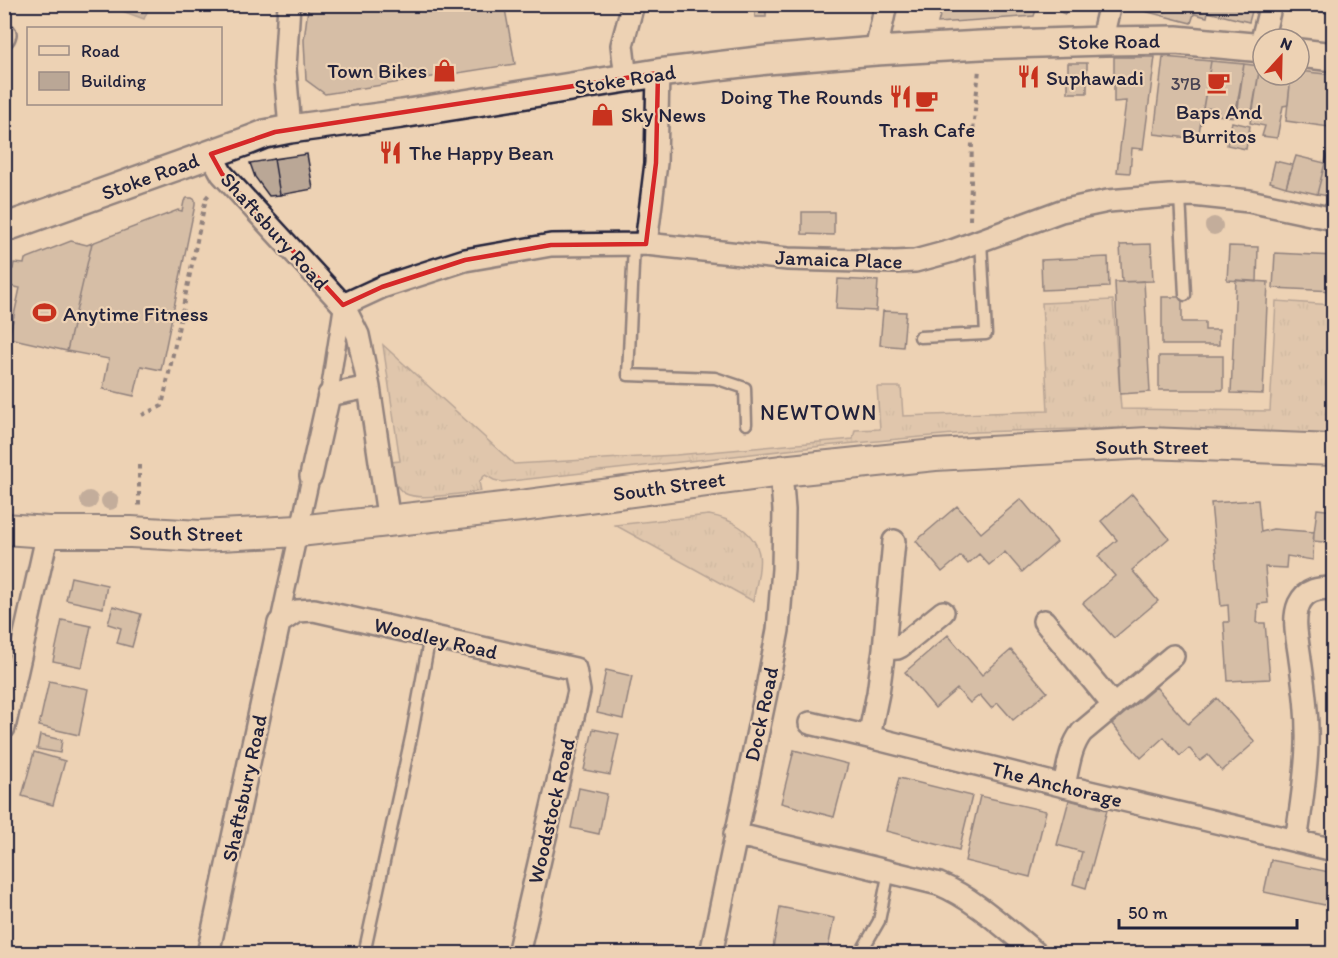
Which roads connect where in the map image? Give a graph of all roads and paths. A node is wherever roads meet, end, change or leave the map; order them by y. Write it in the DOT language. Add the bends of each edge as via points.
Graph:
graph roads {
  1 [pos="289,4"];
  2 [pos="633,4"];
  3 [pos="886,4"];
  4 [pos="1110,4"];
  5 [pos="1271,4"];
  6 [pos="1266,27"];
  7 [pos="1106,41"];
  8 [pos="981,45"];
  9 [pos="1251,47"];
  10 [pos="876,51"];
  11 [pos="1311,54"];
  12 [pos="1334,57"];
  13 [pos="658,73"];
  14 [pos="626,79"];
  15 [pos="290,129"];
  16 [pos="217,164"];
  17 [pos="1180,196"];
  18 [pos="1334,219"];
  19 [pos="4,228"];
  20 [pos="975,243"];
  21 [pos="640,244"];
  22 [pos="1185,295"];
  23 [pos="343,305"];
  24 [pos="920,337"];
  25 [pos="369,387"];
  26 [pos="329,395"];
  27 [pos="142,415"];
  28 [pos="746,424"];
  29 [pos="1334,450"];
  30 [pos="139,465"];
  31 [pos="781,471"];
  32 [pos="310,476"];
  33 [pos="389,522"];
  34 [pos="4,529"];
  35 [pos="299,531"];
  36 [pos="48,532"];
  37 [pos="139,532"];
  38 [pos="894,541"];
  39 [pos="1334,588"];
  40 [pos="944,612"];
  41 [pos="1044,621"];
  42 [pos="279,623"];
  43 [pos="430,636"];
  44 [pos="884,649"];
  45 [pos="1173,656"];
  46 [pos="574,669"];
  47 [pos="1114,706"];
  48 [pos="810,723"];
  49 [pos="4,728"];
  50 [pos="869,737"];
  51 [pos="1064,786"];
  52 [pos="735,834"];
  53 [pos="1296,841"];
  54 [pos="1334,850"];
  55 [pos="889,871"];
  56 [pos="208,954"];
  57 [pos="364,954"];
  58 [pos="518,954"];
  59 [pos="711,954"];
  60 [pos="860,954"];
  61 [pos="1037,954"];
  1 -- 15 [label="street" via="285,68"];
  2 -- 14 [label="street" via="622,45"];
  3 -- 10 [label="street"];
  4 -- 7 [label="street"];
  5 -- 6 [label="street"];
  7 -- 8 [label="street, Stoke Road"];
  7 -- 9 [label="street, Stoke Road" via="1176,40"];
  8 -- 10 [label="street, Stoke Road"];
  8 -- 20 [label="path" via="972,142"];
  10 -- 13 [label="street, Stoke Road"];
  11 -- 12 [label="street"];
  13 -- 14 [label="street, Stoke Road"];
  13 -- 21 [label="street" via="656,163"];
  14 -- 15 [label="street, Stoke Road"];
  15 -- 16 [label="street, Stoke Road" via="266,134"];
  16 -- 19 [label="street, Stoke Road"];
  16 -- 23 [label="street, Shaftsbury Road"];
  16 -- 27 [label="path" via="206,198 162,406"];
  17 -- 18 [label="street, Jamaica Place" via="1249,201"];
  17 -- 20 [label="street, Jamaica Place" via="1128,198 1080,206"];
  17 -- 22 [label="lane"];
  20 -- 21 [label="street, Jamaica Place" via="915,261 895,262 788,259"];
  20 -- 24 [label="lane" via="986,334"];
  21 -- 23 [label="street, Jamaica Place" via="551,244 465,260 381,287"];
  21 -- 28 [label="lane" via="628,375 715,378 745,388"];
  23 -- 25 [label="street, Shaftsbury Road" via="358,335"];
  23 -- 26 [label="street, Shaftsbury Road"];
  25 -- 26 [label="street"];
  25 -- 33 [label="street, Shaftsbury Road"];
  26 -- 32 [label="street, Shaftsbury Road"];
  29 -- 31 [label="main road, South Street" via="1148,443 935,455"];
  30 -- 37 [label="path"];
  31 -- 33 [label="main road, South Street"];
  31 -- 52 [label="street, Dock Road" via="784,524 780,611"];
  32 -- 35 [label="street, Shaftsbury Road"];
  33 -- 35 [label="main road, South Street"];
  34 -- 36 [label="main road, South Street"];
  35 -- 37 [label="main road, South Street" via="200,536"];
  35 -- 42 [label="street, Shaftsbury Road"];
  36 -- 37 [label="main road, South Street"];
  36 -- 49 [label="street"];
  38 -- 44 [label="street"];
  39 -- 53 [label="street" via="1309,592 1296,612 1307,746"];
  40 -- 44 [label="street" via="901,646"];
  41 -- 47 [label="street"];
  42 -- 43 [label="street, Woodley Road" via="297,611 314,610"];
  42 -- 56 [label="street, Shaftsbury Road"];
  43 -- 46 [label="street, Woodley Road"];
  43 -- 57 [label="lane"];
  44 -- 50 [label="street"];
  45 -- 47 [label="street"];
  46 -- 58 [label="street, Woodstock Road" via="579,691"];
  47 -- 51 [label="street" via="1075,742"];
  48 -- 50 [label="street, The Anchorage"];
  50 -- 51 [label="street, The Anchorage"];
  51 -- 53 [label="street, The Anchorage"];
  52 -- 55 [label="street"];
  52 -- 59 [label="street, Dock Road"];
  53 -- 54 [label="street, The Anchorage"];
  55 -- 60 [label="lane" via="879,921"];
  55 -- 61 [label="street" via="948,888 976,905"];
}
